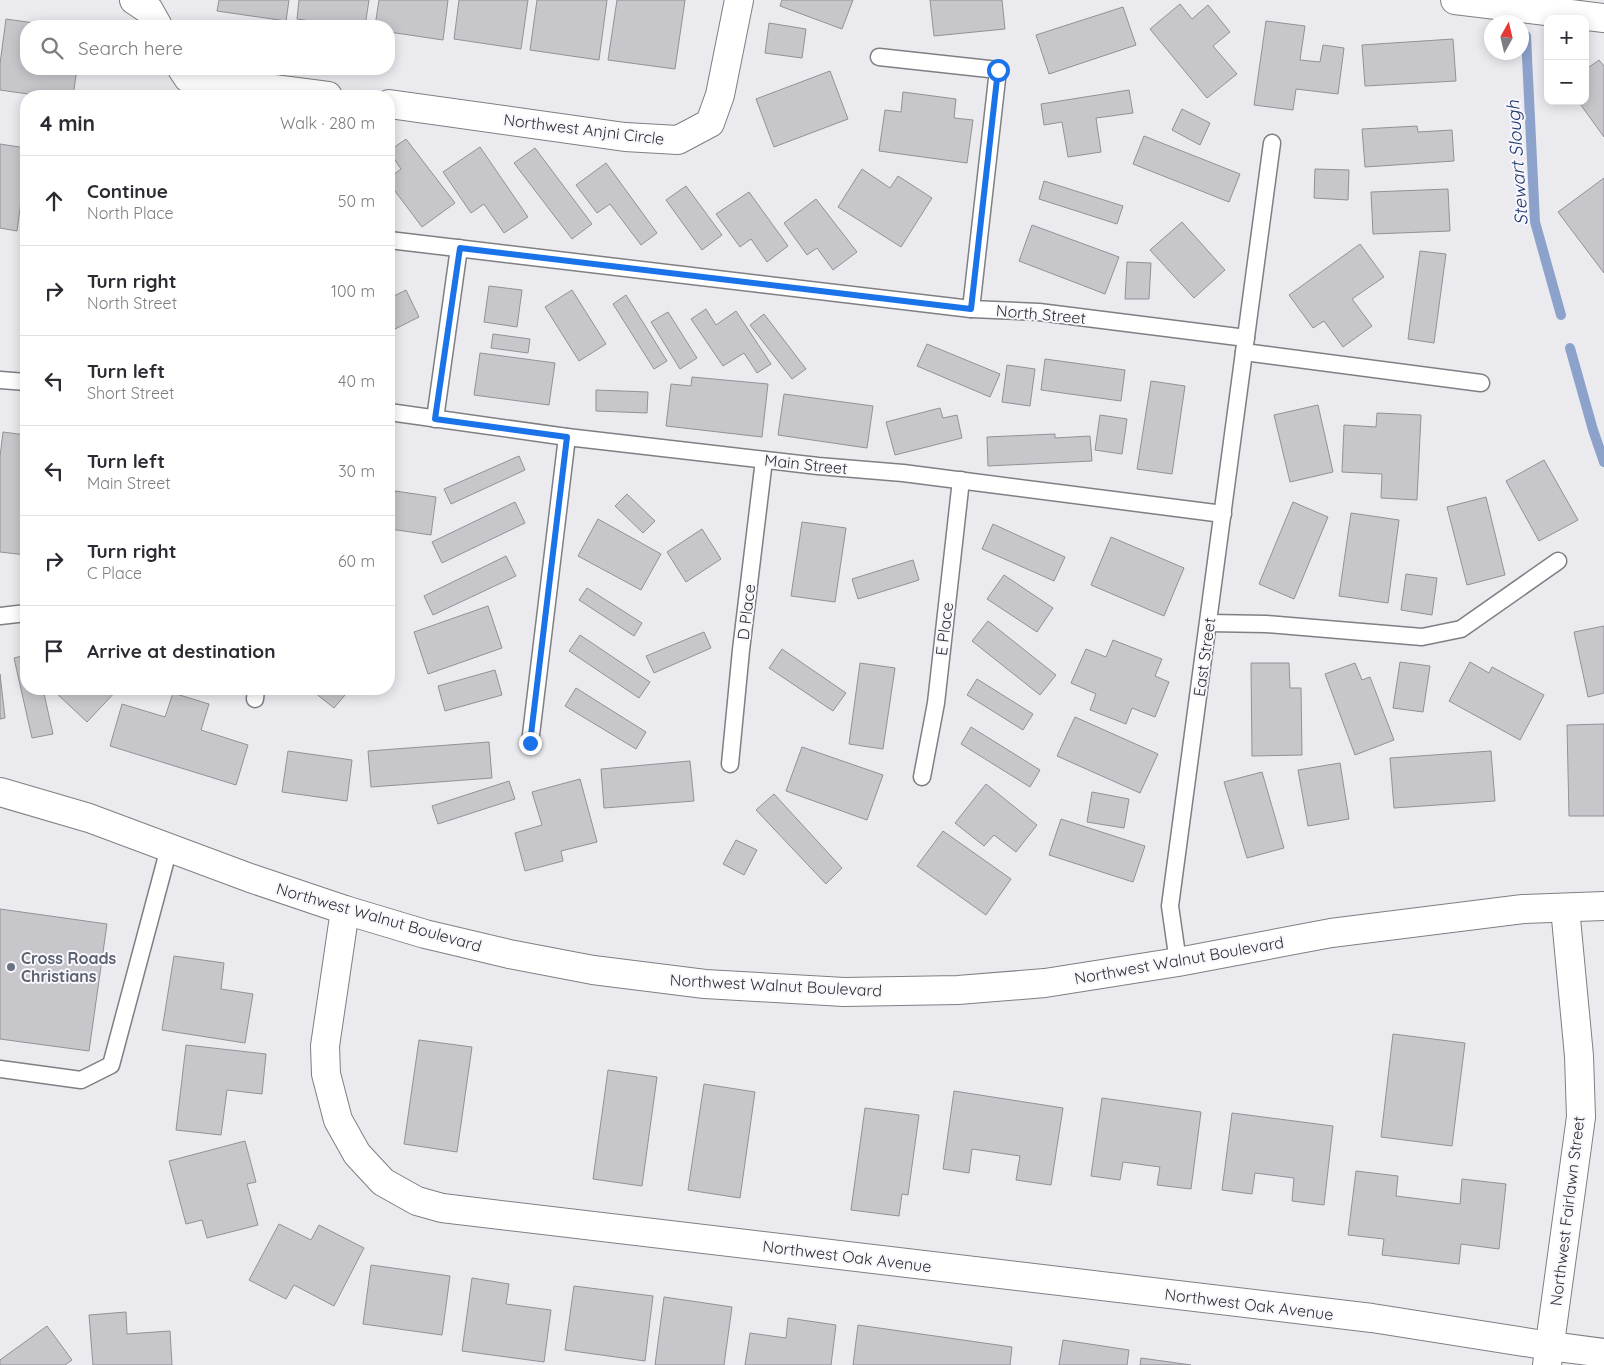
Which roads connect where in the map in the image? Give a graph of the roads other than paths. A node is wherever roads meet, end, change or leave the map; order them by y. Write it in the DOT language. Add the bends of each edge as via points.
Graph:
graph roads {
  1 [pos="134,0"];
  2 [pos="739,0"];
  3 [pos="1455,0"];
  4 [pos="1604,18"];
  5 [pos="155,20"];
  6 [pos="879,57"];
  7 [pos="186,75"];
  8 [pos="281,90"];
  9 [pos="395,105"];
  10 [pos="1272,142"];
  11 [pos="395,241"];
  12 [pos="460,248"];
  13 [pos="971,309"];
  14 [pos="1245,345"];
  15 [pos="0,380"];
  16 [pos="20,382"];
  17 [pos="1481,383"];
  18 [pos="395,413"];
  19 [pos="435,419"];
  20 [pos="567,437"];
  21 [pos="764,460"];
  22 [pos="961,480"];
  23 [pos="1224,514"];
  24 [pos="1558,561"];
  25 [pos="20,614"];
  26 [pos="0,616"];
  27 [pos="1209,623"];
  28 [pos="530,743"];
  29 [pos="730,764"];
  30 [pos="922,778"];
  31 [pos="0,792"];
  32 [pos="169,848"];
  33 [pos="1604,906"];
  34 [pos="1565,908"];
  35 [pos="345,910"];
  36 [pos="1178,962"];
  37 [pos="0,1069"];
  38 [pos="1604,1352"];
  39 [pos="1549,1355"];
  1 -- 5 [label="street" via="149,10"];
  2 -- 9 [label="street, Northwest Anjni Circle" via="720,95 710,123 678,140 625,137"];
  3 -- 4 [label="street"];
  6 -- 13 [label="lane" via="998,70"];
  7 -- 8 [label="street" via="188,78"];
  10 -- 14 [label="lane"];
  11 -- 12 [label="lane, North Street"];
  12 -- 13 [label="lane, North Street"];
  12 -- 19 [label="lane"];
  13 -- 14 [label="lane, North Street" via="1040,312"];
  14 -- 17 [label="lane, North Street"];
  14 -- 23 [label="lane, East Street"];
  15 -- 16 [label="lane"];
  18 -- 19 [label="lane, Main Street"];
  19 -- 20 [label="lane, Main Street"];
  20 -- 21 [label="lane, Main Street"];
  20 -- 28 [label="lane"];
  21 -- 22 [label="lane, Main Street"];
  21 -- 29 [label="lane, D Place"];
  22 -- 23 [label="lane, Main Street"];
  22 -- 30 [label="lane, E Place" via="936,703"];
  23 -- 27 [label="lane, East Street"];
  24 -- 27 [label="lane" via="1461,629 1422,637 1266,624"];
  25 -- 26 [label="lane"];
  27 -- 36 [label="lane, East Street" via="1170,906"];
  31 -- 32 [label="street, Northwest Walnut Boulevard" via="89,818"];
  32 -- 35 [label="street, Northwest Walnut Boulevard"];
  32 -- 37 [label="lane" via="111,1065 81,1080"];
  33 -- 34 [label="street, Northwest Walnut Boulevard"];
  34 -- 36 [label="street, Northwest Walnut Boulevard" via="1523,909 1331,933"];
  34 -- 39 [label="street, Northwest Fairlawn Street" via="1579,1056 1581,1117"];
  35 -- 36 [label="street, Northwest Walnut Boulevard" via="509,954 593,970 714,984 844,992 958,990 1045,983"];
  35 -- 39 [label="street, Northwest Oak Avenue" via="325,1046 326,1074 338,1120 356,1154 383,1182 417,1201 452,1210 1372,1318"];
  38 -- 39 [label="street, Northwest Oak Avenue"];
}
